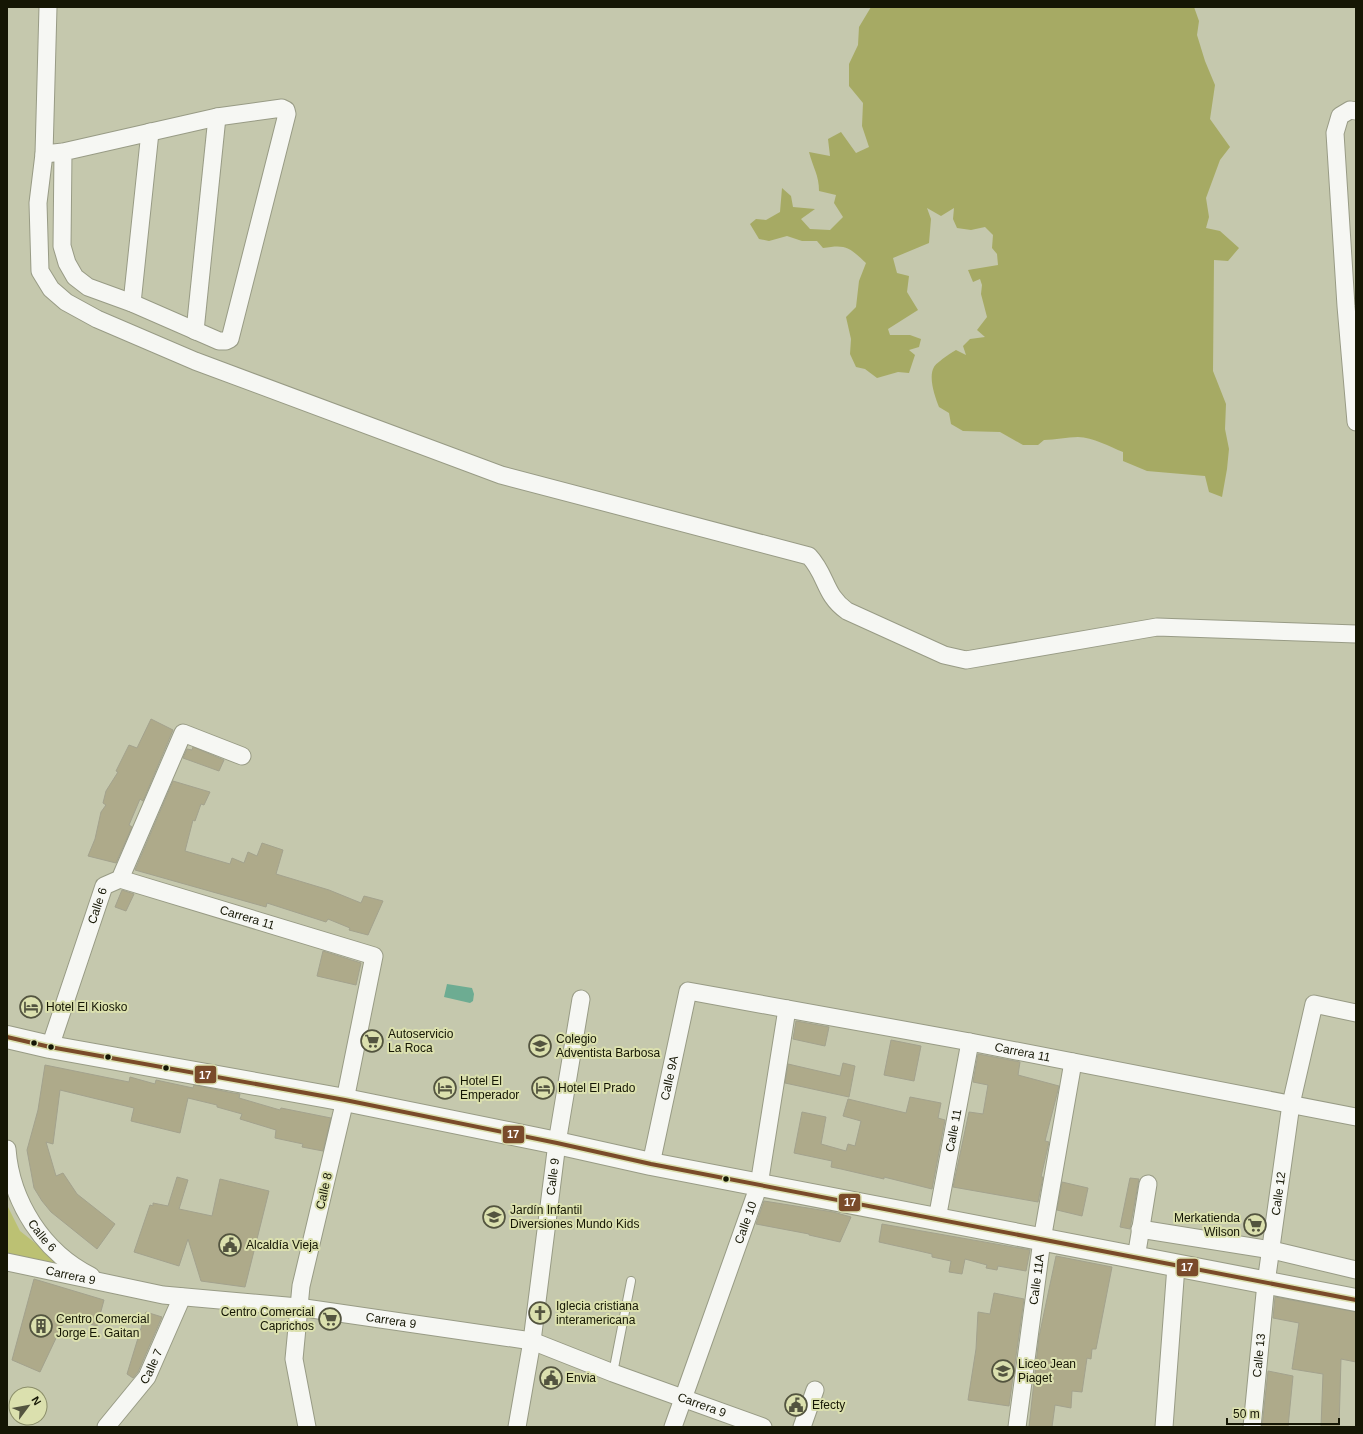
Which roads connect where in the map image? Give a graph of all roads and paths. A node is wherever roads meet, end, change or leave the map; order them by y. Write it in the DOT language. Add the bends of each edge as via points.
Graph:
graph roads {
  1 [pos="48,7"];
  2 [pos="1356,111"];
  3 [pos="217,117"];
  4 [pos="150,132"];
  5 [pos="63,152"];
  6 [pos="44,154"];
  7 [pos="132,302"];
  8 [pos="1351,307"];
  9 [pos="195,331"];
  10 [pos="1356,422"];
  11 [pos="1356,634"];
  12 [pos="242,756"];
  13 [pos="120,879"];
  14 [pos="374,956"];
  15 [pos="688,991"];
  16 [pos="581,999"];
  17 [pos="787,1009"];
  18 [pos="1356,1013"];
  19 [pos="970,1042"];
  20 [pos="13,1043"];
  21 [pos="50,1047"];
  22 [pos="1073,1062"];
  23 [pos="345,1100"];
  24 [pos="1291,1104"];
  25 [pos="1356,1117"];
  26 [pos="557,1143"];
  27 [pos="7,1149"];
  28 [pos="651,1164"];
  29 [pos="1148,1184"];
  30 [pos="759,1185"];
  31 [pos="937,1219"];
  32 [pos="1140,1229"];
  33 [pos="1042,1240"];
  34 [pos="1272,1250"];
  35 [pos="1136,1258"];
  36 [pos="7,1262"];
  37 [pos="1176,1266"];
  38 [pos="1356,1270"];
  39 [pos="632,1281"];
  40 [pos="1266,1283"];
  41 [pos="144,1292"];
  42 [pos="182,1297"];
  43 [pos="1356,1300"];
  44 [pos="298,1307"];
  45 [pos="532,1341"];
  46 [pos="613,1373"];
  47 [pos="816,1390"];
  48 [pos="682,1398"];
  49 [pos="106,1427"];
  50 [pos="307,1427"];
  51 [pos="517,1427"];
  52 [pos="673,1427"];
  53 [pos="763,1427"];
  54 [pos="802,1427"];
  55 [pos="1017,1427"];
  56 [pos="1164,1427"];
  57 [pos="1252,1427"];
  1 -- 6 [label="street"];
  2 -- 8 [label="street" via="1350,110 1340,116 1335,132"];
  3 -- 4 [label="street"];
  3 -- 9 [label="street"];
  3 -- 9 [label="street" via="282,108 287,114 230,338 219,341"];
  4 -- 5 [label="street"];
  4 -- 7 [label="street"];
  5 -- 6 [label="street"];
  5 -- 7 [label="street" via="62,246 67,263 75,277 88,287"];
  6 -- 11 [label="street" via="38,203 40,271 51,289 66,302 98,319 195,361 501,475 809,556 817,565 837,604 847,611 944,655 966,660 1157,627"];
  7 -- 9 [label="street"];
  8 -- 10 [label="street"];
  12 -- 13 [label="street, Calle 6" via="183,733"];
  13 -- 14 [label="street, Carrera 11"];
  13 -- 21 [label="street, Calle 6" via="104,886"];
  14 -- 23 [label="street, Calle 8"];
  15 -- 17 [label="street, Carrera 11"];
  15 -- 28 [label="street, Calle 9A"];
  16 -- 26 [label="street, Calle 9"];
  17 -- 19 [label="street, Carrera 11"];
  17 -- 30 [label="street, Calle 10"];
  18 -- 24 [label="street" via="1314,1004"];
  19 -- 22 [label="street, Carrera 11"];
  19 -- 31 [label="street, Calle 11"];
  20 -- 21 [label="highway"];
  21 -- 23 [label="highway"];
  22 -- 24 [label="street, Carrera 11"];
  22 -- 33 [label="street, Calle 11A"];
  23 -- 26 [label="highway"];
  23 -- 44 [label="street, Calle 8"];
  24 -- 25 [label="street, Carrera 11"];
  24 -- 34 [label="street, Calle 12"];
  26 -- 28 [label="highway"];
  26 -- 45 [label="street, Calle 9"];
  27 -- 41 [label="street, Calle 6" via="10,1172 21,1203 48,1244 90,1276"];
  28 -- 30 [label="highway"];
  29 -- 32 [label="street"];
  30 -- 31 [label="highway"];
  30 -- 48 [label="street, Calle 10"];
  31 -- 33 [label="highway"];
  32 -- 34 [label="street"];
  32 -- 35 [label="street"];
  33 -- 35 [label="highway"];
  33 -- 55 [label="street, Calle 11A"];
  34 -- 38 [label="street"];
  34 -- 40 [label="street, Calle 12"];
  35 -- 37 [label="highway"];
  36 -- 41 [label="street, Carrera 9"];
  37 -- 40 [label="highway"];
  37 -- 56 [label="street"];
  39 -- 46 [label="lane"];
  40 -- 43 [label="highway"];
  40 -- 57 [label="street, Calle 13"];
  41 -- 42 [label="street, Carrera 9"];
  42 -- 44 [label="street, Carrera 9"];
  42 -- 49 [label="street, Calle 7" via="147,1377"];
  44 -- 45 [label="street, Carrera 9"];
  44 -- 50 [label="street, Calle 8" via="294,1359"];
  45 -- 46 [label="street, Carrera 9"];
  45 -- 51 [label="street, Calle 9"];
  46 -- 48 [label="street, Carrera 9"];
  47 -- 54 [label="street"];
  48 -- 52 [label="street, Calle 10"];
  48 -- 53 [label="street, Carrera 9"];
}
